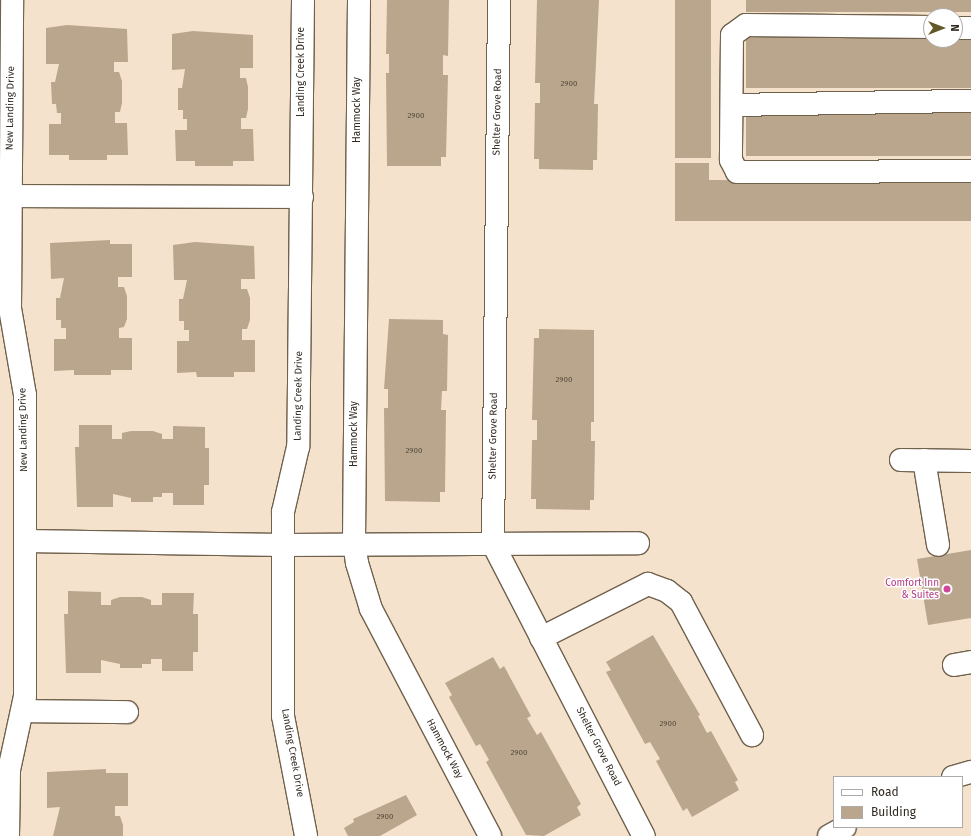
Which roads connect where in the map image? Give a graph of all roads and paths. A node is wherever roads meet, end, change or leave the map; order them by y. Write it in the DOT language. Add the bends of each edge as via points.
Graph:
graph roads {
  1 [pos="12,0"];
  2 [pos="303,0"];
  3 [pos="358,0"];
  4 [pos="499,0"];
  5 [pos="923,27"];
  6 [pos="971,101"];
  7 [pos="732,106"];
  8 [pos="971,171"];
  9 [pos="11,196"];
  10 [pos="302,197"];
  11 [pos="901,460"];
  12 [pos="924,460"];
  13 [pos="971,461"];
  14 [pos="25,542"];
  15 [pos="354,542"];
  16 [pos="638,543"];
  17 [pos="493,544"];
  18 [pos="938,544"];
  19 [pos="283,545"];
  20 [pos="541,638"];
  21 [pos="24,712"];
  22 [pos="127,712"];
  23 [pos="752,736"];
  24 [pos="971,772"];
  25 [pos="957,776"];
  26 [pos="843,828"];
  27 [pos="642,835"];
  28 [pos="8,836"];
  29 [pos="306,836"];
  30 [pos="490,836"];
  31 [pos="830,836"];
  1 -- 9 [label="street, New Landing Drive"];
  2 -- 10 [label="street, Landing Creek Drive"];
  3 -- 15 [label="street, Hammock Way"];
  4 -- 17 [label="street, Shelter Grove Road"];
  5 -- 7 [label="street" via="746,25 732,35"];
  6 -- 7 [label="street"];
  7 -- 8 [label="street" via="732,160 737,172"];
  9 -- 10 [label="street"];
  9 -- 14 [label="street, New Landing Drive" via="10,308 25,395"];
  10 -- 19 [label="street, Landing Creek Drive" via="298,446 283,512"];
  11 -- 12 [label="street"];
  12 -- 13 [label="street"];
  12 -- 18 [label="street"];
  14 -- 19 [label="street"];
  14 -- 21 [label="street, New Landing Drive"];
  15 -- 17 [label="street"];
  15 -- 19 [label="street"];
  15 -- 30 [label="street, Hammock Way" via="370,609"];
  16 -- 17 [label="street"];
  17 -- 20 [label="street, Shelter Grove Road"];
  19 -- 29 [label="street, Landing Creek Drive" via="283,716"];
  20 -- 23 [label="street" via="648,584 667,591 681,602"];
  20 -- 27 [label="street, Shelter Grove Road"];
  21 -- 22 [label="street"];
  21 -- 28 [label="street, New Landing Drive" via="9,770"];
  24 -- 25 [label="street"];
  26 -- 31 [label="street"];
}
